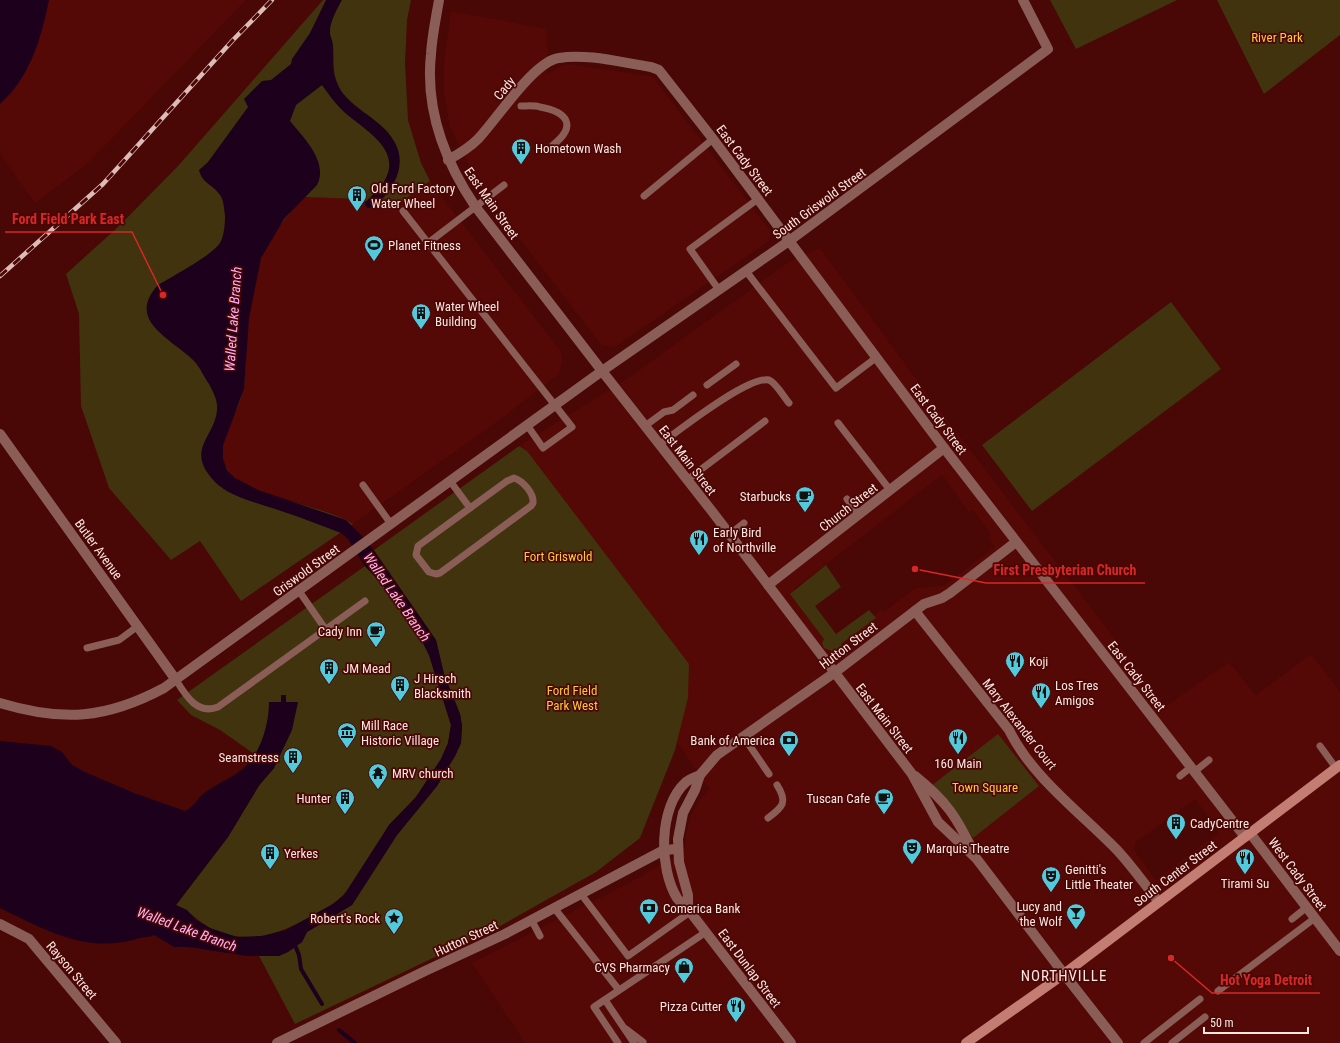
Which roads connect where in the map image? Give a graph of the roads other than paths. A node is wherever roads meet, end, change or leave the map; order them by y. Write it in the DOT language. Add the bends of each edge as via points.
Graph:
graph roads {
  1 [pos="439,0"];
  2 [pos="1023,0"];
  3 [pos="590,58"];
  4 [pos="521,106"];
  5 [pos="713,139"];
  6 [pos="552,145"];
  7 [pos="448,160"];
  8 [pos="504,185"];
  9 [pos="644,196"];
  10 [pos="758,199"];
  11 [pos="475,206"];
  12 [pos="403,211"];
  13 [pos="789,241"];
  14 [pos="428,243"];
  15 [pos="746,271"];
  16 [pos="719,290"];
  17 [pos="877,357"];
  18 [pos="736,364"];
  19 [pos="602,371"];
  20 [pos="706,386"];
  21 [pos="693,395"];
  22 [pos="788,403"];
  23 [pos="556,404"];
  24 [pos="765,421"];
  25 [pos="838,423"];
  26 [pos="527,426"];
  27 [pos="645,426"];
  28 [pos="1,438"];
  29 [pos="659,445"];
  30 [pos="944,448"];
  31 [pos="687,480"];
  32 [pos="450,481"];
  33 [pos="363,485"];
  34 [pos="890,490"];
  35 [pos="847,499"];
  36 [pos="470,508"];
  37 [pos="859,515"];
  38 [pos="744,523"];
  39 [pos="391,524"];
  40 [pos="730,534"];
  41 [pos="1016,542"];
  42 [pos="768,585"];
  43 [pos="298,591"];
  44 [pos="366,602"];
  45 [pos="915,611"];
  46 [pos="138,626"];
  47 [pos="326,630"];
  48 [pos="87,648"];
  49 [pos="834,673"];
  50 [pos="176,680"];
  51 [pos="0,703"];
  52 [pos="743,736"];
  53 [pos="1320,746"];
  54 [pos="1209,760"];
  55 [pos="1338,766"];
  56 [pos="1193,769"];
  57 [pos="769,774"];
  58 [pos="912,774"];
  59 [pos="700,775"];
  60 [pos="1180,776"];
  61 [pos="777,785"];
  62 [pos="768,818"];
  63 [pos="1247,835"];
  64 [pos="677,849"];
  65 [pos="664,850"];
  66 [pos="976,858"];
  67 [pos="581,894"];
  68 [pos="1159,902"];
  69 [pos="1307,907"];
  70 [pos="555,909"];
  71 [pos="689,911"];
  72 [pos="1315,918"];
  73 [pos="1292,919"];
  74 [pos="532,921"];
  75 [pos="0,924"];
  76 [pos="706,932"];
  77 [pos="540,936"];
  78 [pos="1340,951"];
  79 [pos="1064,974"];
  80 [pos="619,990"];
  81 [pos="1218,991"];
  82 [pos="1200,999"];
  83 [pos="605,1000"];
  84 [pos="1205,1017"];
  85 [pos="623,1026"];
  86 [pos="643,1042"];
  87 [pos="116,1043"];
  88 [pos="277,1043"];
  89 [pos="618,1043"];
  90 [pos="634,1043"];
  91 [pos="791,1043"];
  92 [pos="966,1043"];
  93 [pos="1118,1043"];
  94 [pos="1144,1043"];
  95 [pos="1172,1043"];
  1 -- 7 [label="street, East Main Street" via="430,54 430,82 435,121"];
  2 -- 13 [label="street, South Griswold Street" via="1048,49"];
  3 -- 5 [label="street, East Cady Street" via="659,70"];
  3 -- 7 [label="street, Cady" via="560,58 544,64 478,139"];
  4 -- 6 [label="lane" via="549,109 565,120 566,133"];
  5 -- 9 [label="lane"];
  5 -- 10 [label="street, East Cady Street"];
  7 -- 11 [label="street, East Main Street"];
  8 -- 11 [label="lane"];
  10 -- 13 [label="street, East Cady Street"];
  10 -- 16 [label="lane" via="690,249"];
  11 -- 14 [label="lane"];
  11 -- 19 [label="street, East Main Street"];
  12 -- 14 [label="lane"];
  13 -- 15 [label="street, South Griswold Street"];
  13 -- 17 [label="street, East Cady Street"];
  14 -- 23 [label="lane"];
  15 -- 16 [label="street, South Griswold Street"];
  15 -- 17 [label="lane" via="836,388"];
  16 -- 19 [label="street, South Griswold Street"];
  17 -- 30 [label="street, East Cady Street"];
  18 -- 20 [label="lane"];
  19 -- 23 [label="street, Griswold Street"];
  19 -- 27 [label="street, East Main Street"];
  21 -- 27 [label="lane"];
  22 -- 29 [label="lane" via="772,382 753,382 734,392"];
  23 -- 26 [label="street, Griswold Street"];
  23 -- 26 [label="lane" via="572,427 543,448"];
  24 -- 31 [label="lane"];
  25 -- 34 [label="lane"];
  26 -- 32 [label="street, Griswold Street"];
  27 -- 29 [label="street, East Main Street"];
  28 -- 46 [label="street, Butler Avenue"];
  29 -- 31 [label="street, East Main Street"];
  30 -- 34 [label="street, Church Street"];
  30 -- 41 [label="street, East Cady Street"];
  31 -- 40 [label="street, East Main Street"];
  32 -- 36 [label="lane"];
  32 -- 39 [label="street, Griswold Street"];
  33 -- 39 [label="lane"];
  34 -- 37 [label="street, Church Street"];
  35 -- 37 [label="lane"];
  36 -- 36 [label="lane" via="418,546 416,555 429,572 440,573 531,506 534,499 522,483 514,478"];
  37 -- 42 [label="street, Church Street"];
  38 -- 40 [label="lane"];
  39 -- 43 [label="street, Griswold Street"];
  40 -- 42 [label="street, East Main Street"];
  41 -- 45 [label="street, Hutton Street" via="950,593 924,604"];
  41 -- 56 [label="street, East Cady Street"];
  42 -- 49 [label="street, East Main Street"];
  43 -- 47 [label="lane"];
  43 -- 50 [label="street, Griswold Street"];
  44 -- 47 [label="lane"];
  45 -- 49 [label="street, Hutton Street"];
  45 -- 68 [label="street, Mary Alexander Court" via="1009,730 1017,746 1032,765 1121,854"];
  46 -- 48 [label="lane" via="119,640"];
  46 -- 50 [label="street, Butler Avenue"];
  47 -- 50 [label="lane" via="212,710 194,704"];
  49 -- 52 [label="street, Hutton Street"];
  49 -- 58 [label="street, East Main Street"];
  50 -- 51 [label="street, Griswold Street" via="144,700 103,713 54,714 24,710"];
  52 -- 57 [label="lane"];
  52 -- 59 [label="street, Hutton Street" via="717,755"];
  53 -- 55 [label="lane"];
  54 -- 56 [label="lane"];
  55 -- 63 [label="main road, South Center Street"];
  56 -- 60 [label="lane"];
  56 -- 63 [label="street, East Cady Street"];
  58 -- 66 [label="street, East Main Street" via="938,822"];
  58 -- 66 [label="street, East Main Street" via="937,794 951,810"];
  59 -- 64 [label="street, Hutton Street" via="683,813"];
  59 -- 65 [label="street, Hutton Street" via="686,782 677,795 668,820"];
  61 -- 62 [label="lane" via="784,799 783,803 779,810"];
  63 -- 68 [label="main road, South Center Street"];
  63 -- 69 [label="street, West Cady Street"];
  64 -- 65 [label="street, Hutton Street"];
  64 -- 71 [label="street" via="688,895"];
  65 -- 67 [label="street, Hutton Street"];
  65 -- 71 [label="street, East Dunlap Street" via="665,868 670,883 678,900"];
  66 -- 79 [label="street, East Main Street"];
  67 -- 70 [label="street, Hutton Street"];
  67 -- 71 [label="lane" via="628,956"];
  68 -- 79 [label="main road, South Center Street"];
  69 -- 72 [label="street, West Cady Street"];
  69 -- 73 [label="lane"];
  70 -- 74 [label="street, Hutton Street"];
  70 -- 80 [label="lane"];
  71 -- 76 [label="street, East Dunlap Street"];
  72 -- 78 [label="street, West Cady Street"];
  72 -- 81 [label="lane"];
  74 -- 77 [label="lane"];
  74 -- 88 [label="street, Hutton Street"];
  75 -- 87 [label="street, Rayson Street" via="29,940"];
  76 -- 80 [label="lane"];
  76 -- 91 [label="street, East Dunlap Street"];
  79 -- 92 [label="main road, South Center Street"];
  79 -- 93 [label="street, East Main Street"];
  80 -- 83 [label="lane"];
  82 -- 94 [label="lane"];
  83 -- 85 [label="lane"];
  83 -- 89 [label="lane" via="594,1007"];
  84 -- 95 [label="lane"];
  85 -- 86 [label="lane"];
  85 -- 90 [label="lane"];
}
